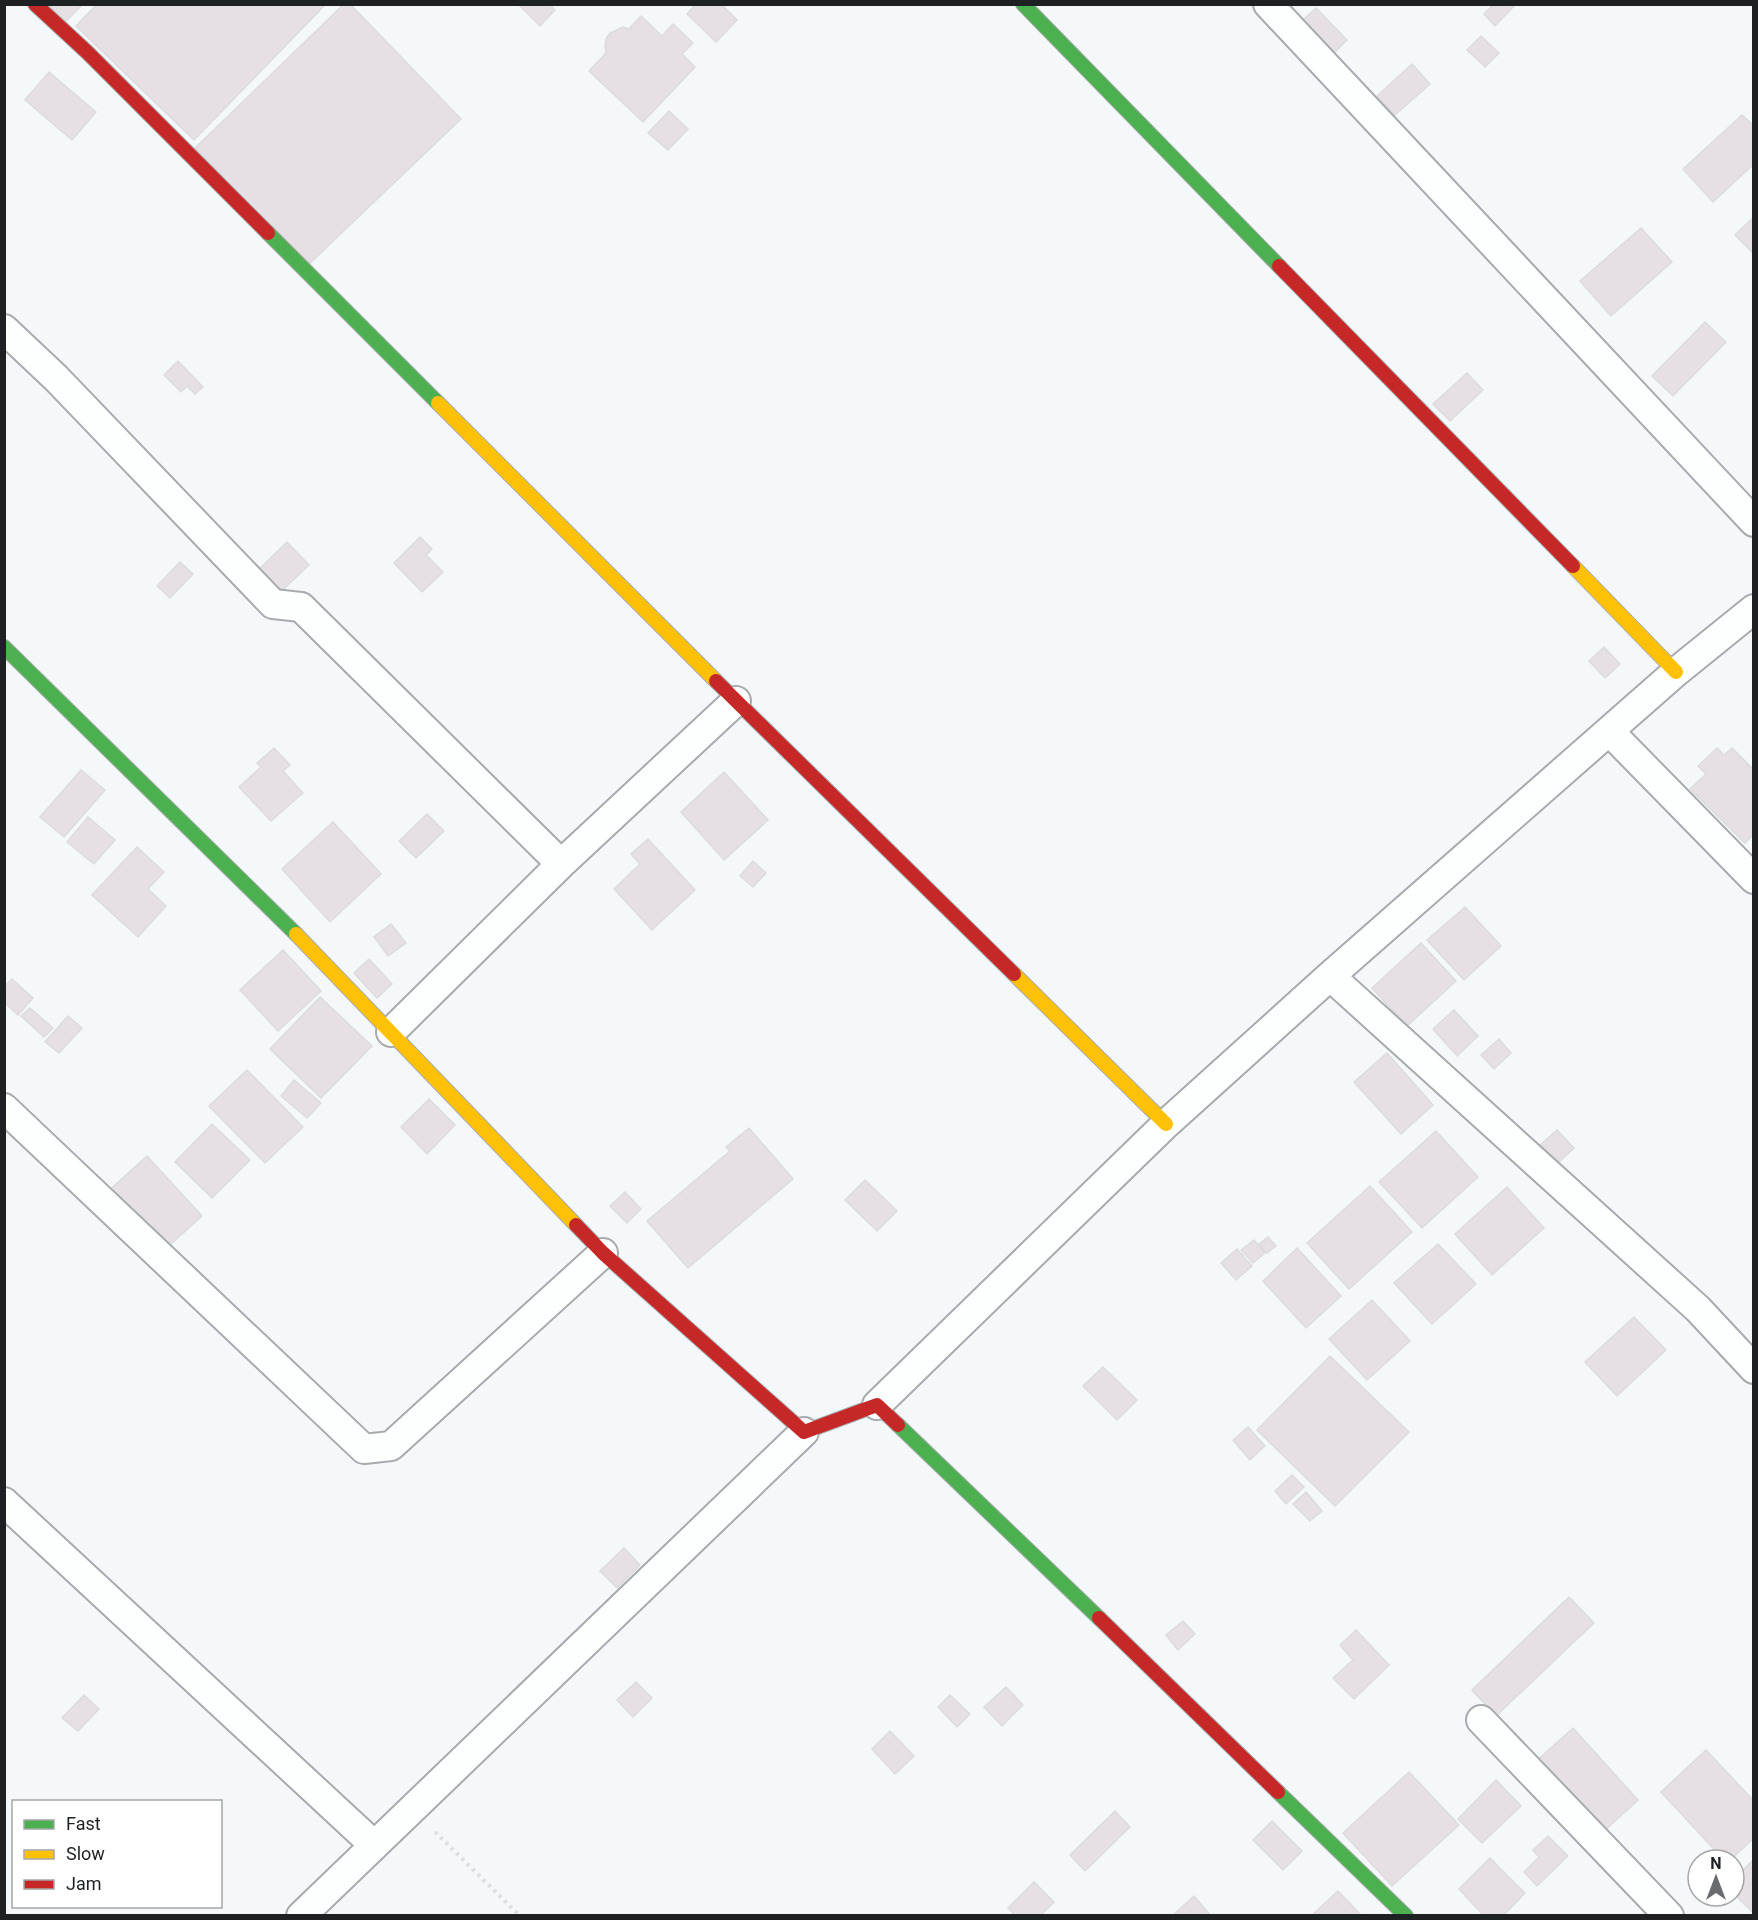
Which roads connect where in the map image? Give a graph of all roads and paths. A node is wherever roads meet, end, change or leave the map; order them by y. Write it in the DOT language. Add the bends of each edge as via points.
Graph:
graph roads {
  1 [pos="35,4"];
  2 [pos="1023,4"];
  3 [pos="1268,4"];
  4 [pos="4,329"];
  5 [pos="1754,522"];
  6 [pos="1754,609"];
  7 [pos="4,647"];
  8 [pos="1676,672"];
  9 [pos="736,701"];
  10 [pos="1609,731"];
  11 [pos="561,864"];
  12 [pos="1754,879"];
  13 [pos="1330,976"];
  14 [pos="391,1032"];
  15 [pos="4,1108"];
  16 [pos="1166,1124"];
  17 [pos="603,1253"];
  18 [pos="1754,1369"];
  19 [pos="877,1405"];
  20 [pos="804,1432"];
  21 [pos="4,1502"];
  22 [pos="1481,1720"];
  23 [pos="411,1809"];
  24 [pos="374,1845"];
  25 [pos="301,1916"];
  26 [pos="520,1916"];
  27 [pos="1406,1916"];
  28 [pos="1669,1916"];
  1 -- 9 [label="street" via="308,271"];
  2 -- 8 [label="street"];
  3 -- 5 [label="street"];
  4 -- 11 [label="street" via="273,604 301,607"];
  6 -- 8 [label="street"];
  7 -- 14 [label="street"];
  8 -- 10 [label="street"];
  9 -- 11 [label="street"];
  9 -- 16 [label="street"];
  10 -- 12 [label="street"];
  10 -- 13 [label="street"];
  11 -- 14 [label="street"];
  13 -- 16 [label="street"];
  13 -- 18 [label="street" via="1698,1309"];
  14 -- 17 [label="street"];
  15 -- 17 [label="street" via="364,1449 391,1446"];
  16 -- 19 [label="street"];
  17 -- 20 [label="street"];
  19 -- 20 [label="street"];
  19 -- 27 [label="street"];
  20 -- 23 [label="street"];
  21 -- 24 [label="street"];
  22 -- 28 [label="street"];
  23 -- 24 [label="street"];
  23 -- 26 [label="path"];
  24 -- 25 [label="street"];
}
